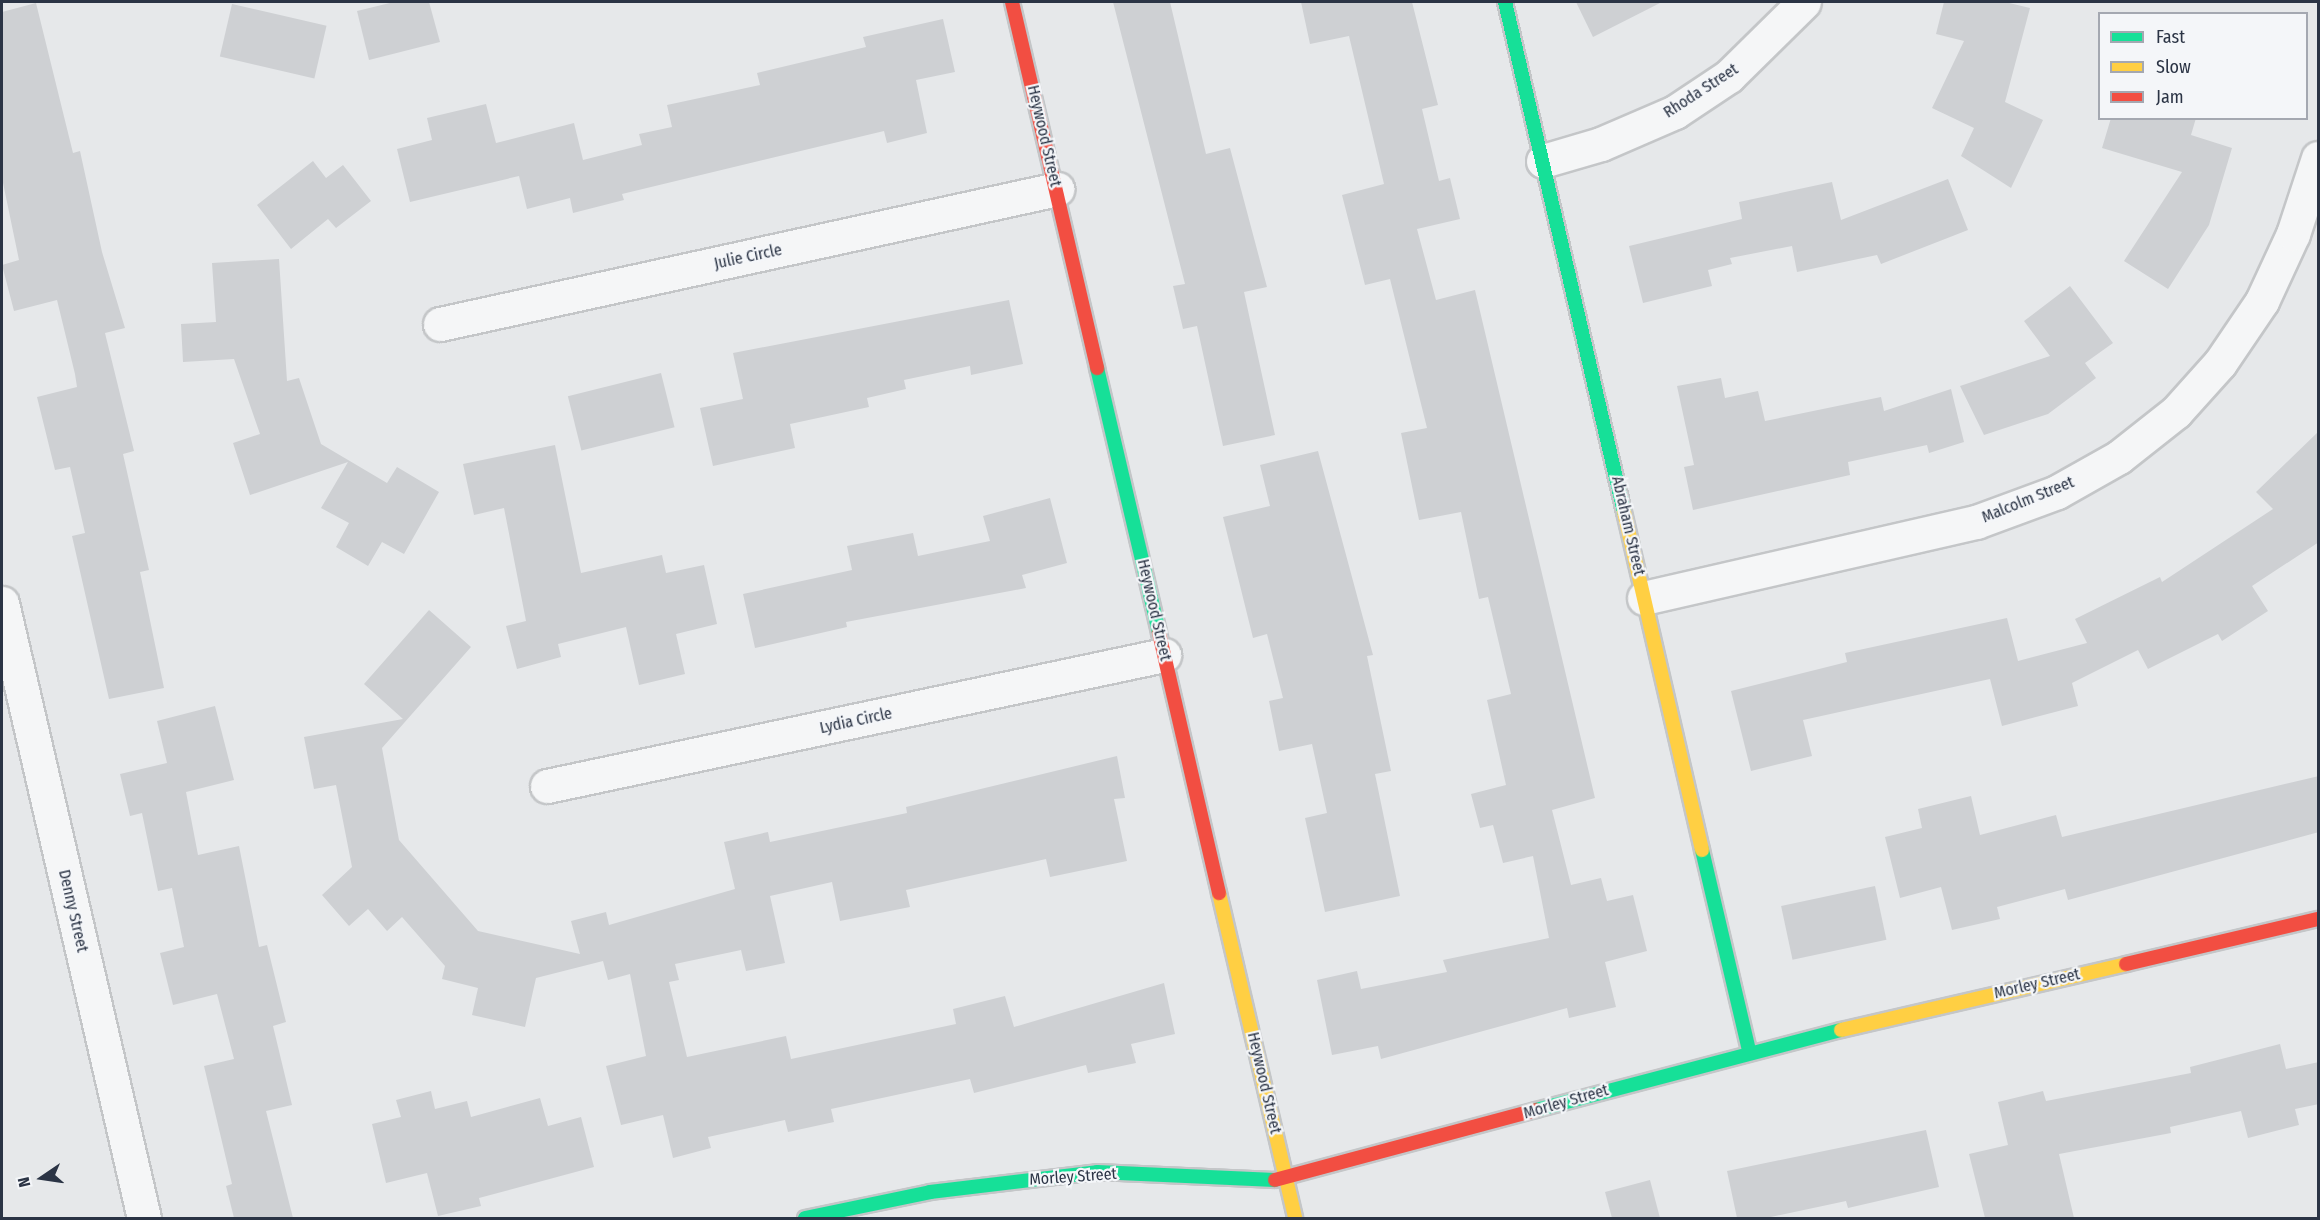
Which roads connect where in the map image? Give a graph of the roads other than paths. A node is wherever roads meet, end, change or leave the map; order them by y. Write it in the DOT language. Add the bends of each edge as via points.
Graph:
graph roads {
  1 [pos="1012,2"];
  2 [pos="1505,2"];
  3 [pos="1804,2"];
  4 [pos="2319,158"];
  5 [pos="1543,161"];
  6 [pos="1057,189"];
  7 [pos="440,324"];
  8 [pos="1644,598"];
  9 [pos="2,603"];
  10 [pos="1164,655"];
  11 [pos="547,786"];
  12 [pos="2319,919"];
  13 [pos="1749,1051"];
  14 [pos="1286,1180"];
  15 [pos="144,1218"];
  16 [pos="805,1218"];
  17 [pos="1295,1218"];
  1 -- 6 [label="street, Heywood Street"];
  2 -- 5 [label="street, Abraham Street"];
  3 -- 5 [label="street, Rhoda Street" via="1729,76 1675,112 1601,144"];
  4 -- 8 [label="street, Malcolm Street" via="2293,234 2262,301 2220,363 2176,412 2119,457 2057,492 1976,522"];
  5 -- 8 [label="street, Abraham Street"];
  6 -- 7 [label="street, Julie Circle"];
  6 -- 10 [label="street, Heywood Street"];
  8 -- 13 [label="street, Abraham Street"];
  9 -- 15 [label="street, Denny Street"];
  10 -- 11 [label="street, Lydia Circle"];
  10 -- 14 [label="street, Heywood Street"];
  12 -- 13 [label="street, Morley Street"];
  13 -- 14 [label="street, Morley Street"];
  14 -- 16 [label="street, Morley Street" via="1097,1172 930,1192"];
  14 -- 17 [label="street, Heywood Street"];
}
